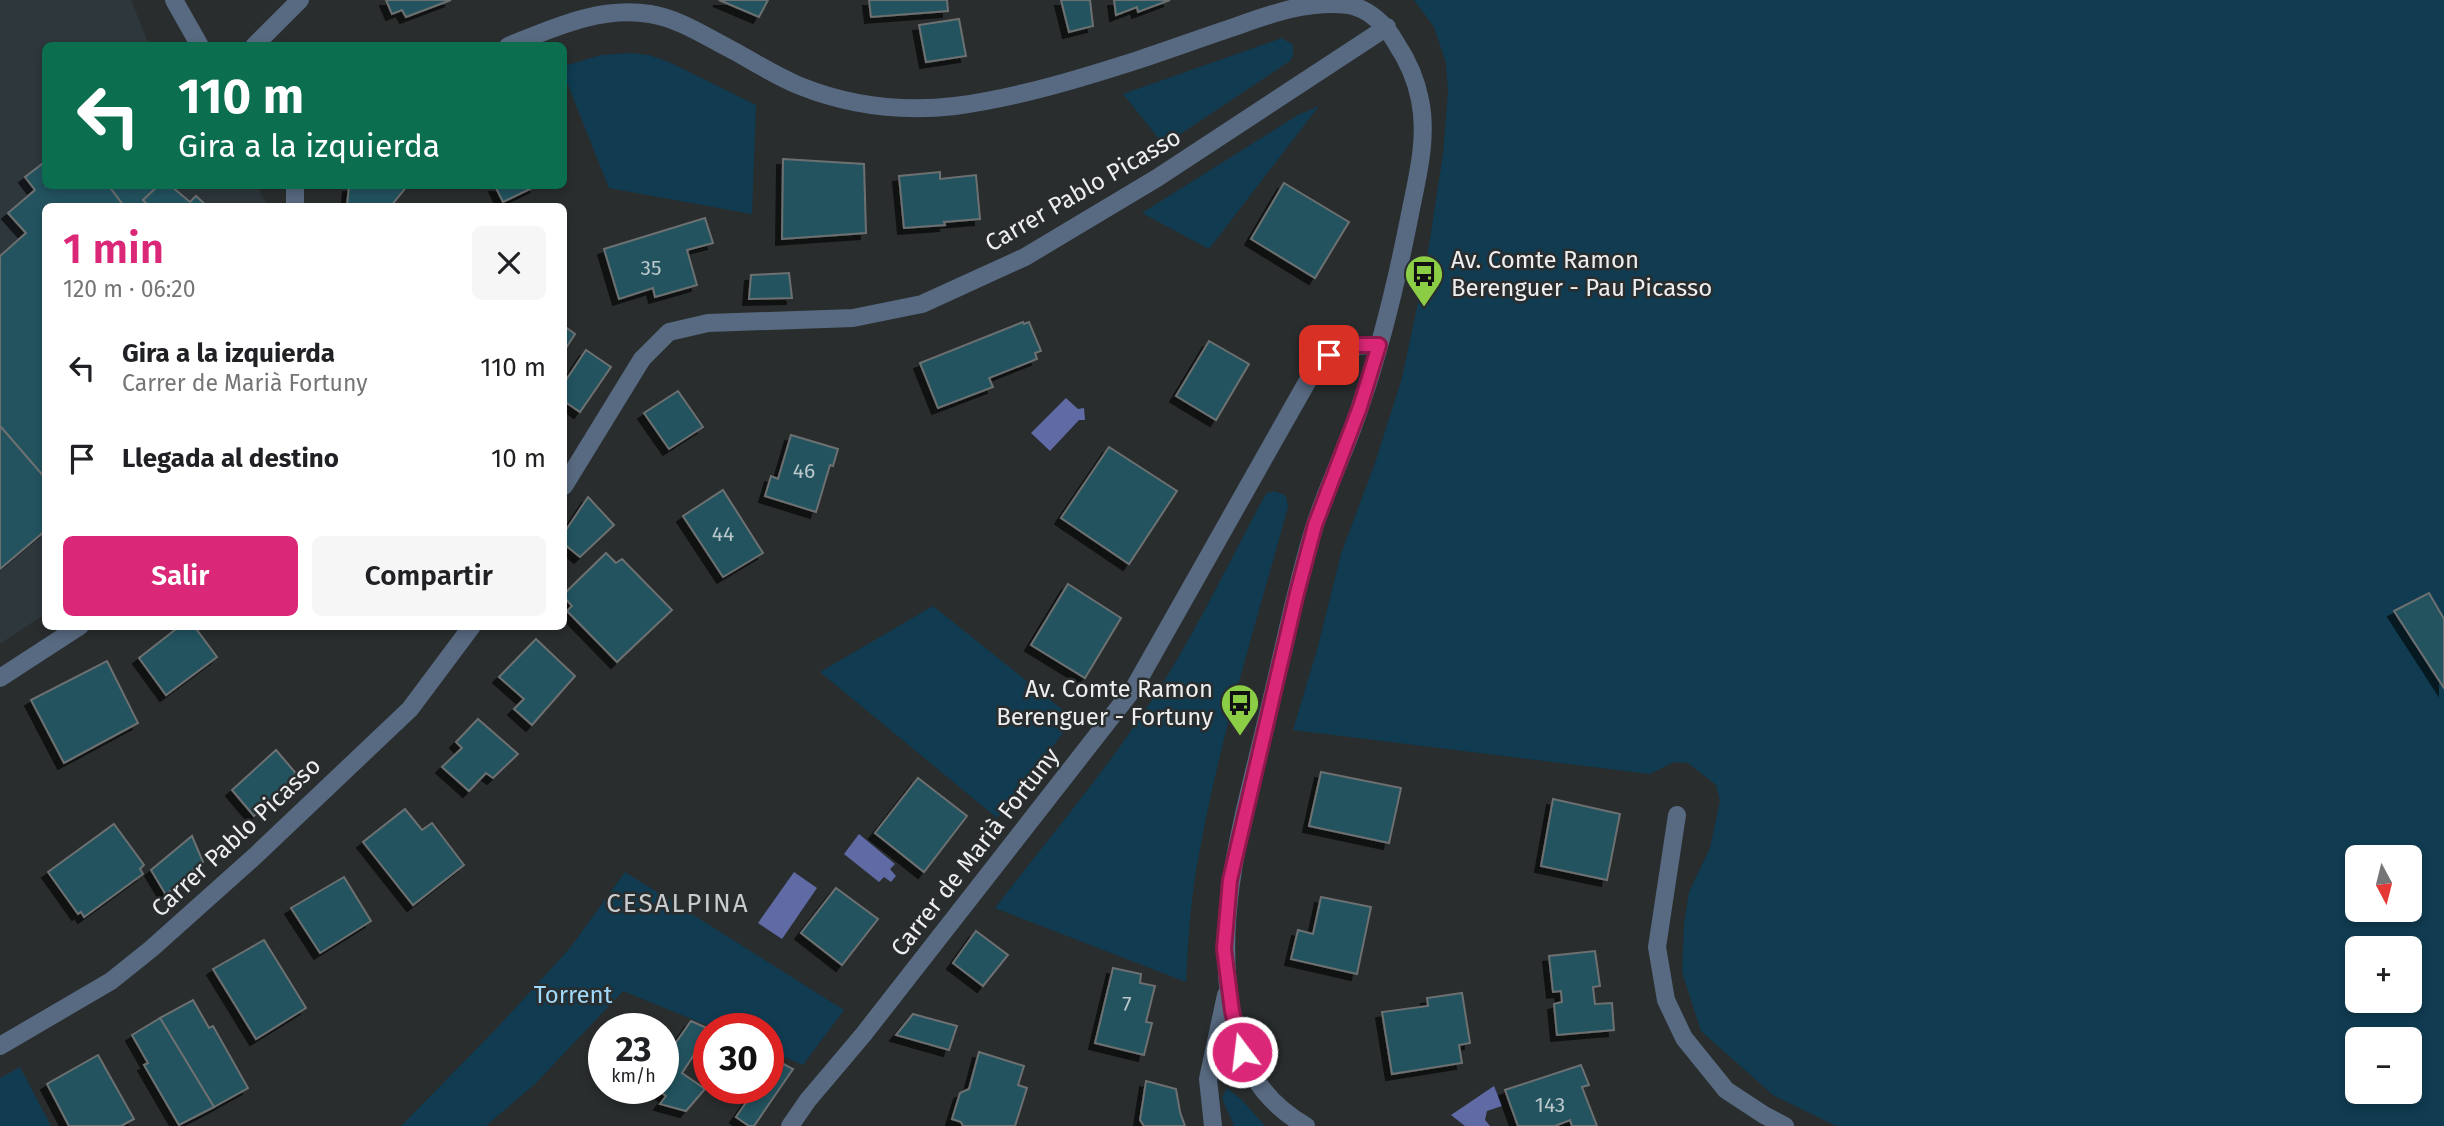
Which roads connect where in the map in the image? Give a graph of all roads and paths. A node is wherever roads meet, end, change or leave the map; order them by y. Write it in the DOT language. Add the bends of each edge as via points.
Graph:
graph roads {
  1 [pos="174,0"];
  2 [pos="300,0"];
  3 [pos="1387,27"];
  4 [pos="198,42"];
  5 [pos="258,42"];
  6 [pos="518,42"];
  7 [pos="1379,345"];
  8 [pos="567,481"];
  9 [pos="74,630"];
  10 [pos="469,630"];
  11 [pos="0,678"];
  12 [pos="1677,815"];
  13 [pos="1228,987"];
  14 [pos="0,1046"];
  15 [pos="790,1126"];
  16 [pos="1213,1126"];
  17 [pos="1306,1126"];
  18 [pos="1785,1126"];
  1 -- 4 [label="street"];
  2 -- 5 [label="street"];
  3 -- 6 [label="street" via="1354,5 1323,2 1293,6 1132,62 1009,96 922,109 884,108 799,86 677,21 651,14 594,16"];
  3 -- 7 [label="street" via="1413,72 1423,125 1410,215"];
  3 -- 8 [label="street, Carrer Pablo Picasso" via="1157,178 1025,257 922,304 853,318 708,323 669,332 642,359"];
  7 -- 13 [label="street" via="1315,525 1262,739 1230,880 1224,949"];
  7 -- 15 [label="street, Carrer de Marià Fortuny" via="1350,345 1315,368 1134,688"];
  9 -- 11 [label="street"];
  10 -- 14 [label="street, Carrer Pablo Picasso" via="410,709 151,949 111,981"];
  12 -- 18 [label="street" via="1657,947 1666,1000 1684,1038 1726,1090"];
  13 -- 16 [label="street" via="1208,1079"];
  13 -- 17 [label="street" via="1236,1035 1248,1069 1283,1113"];
}
